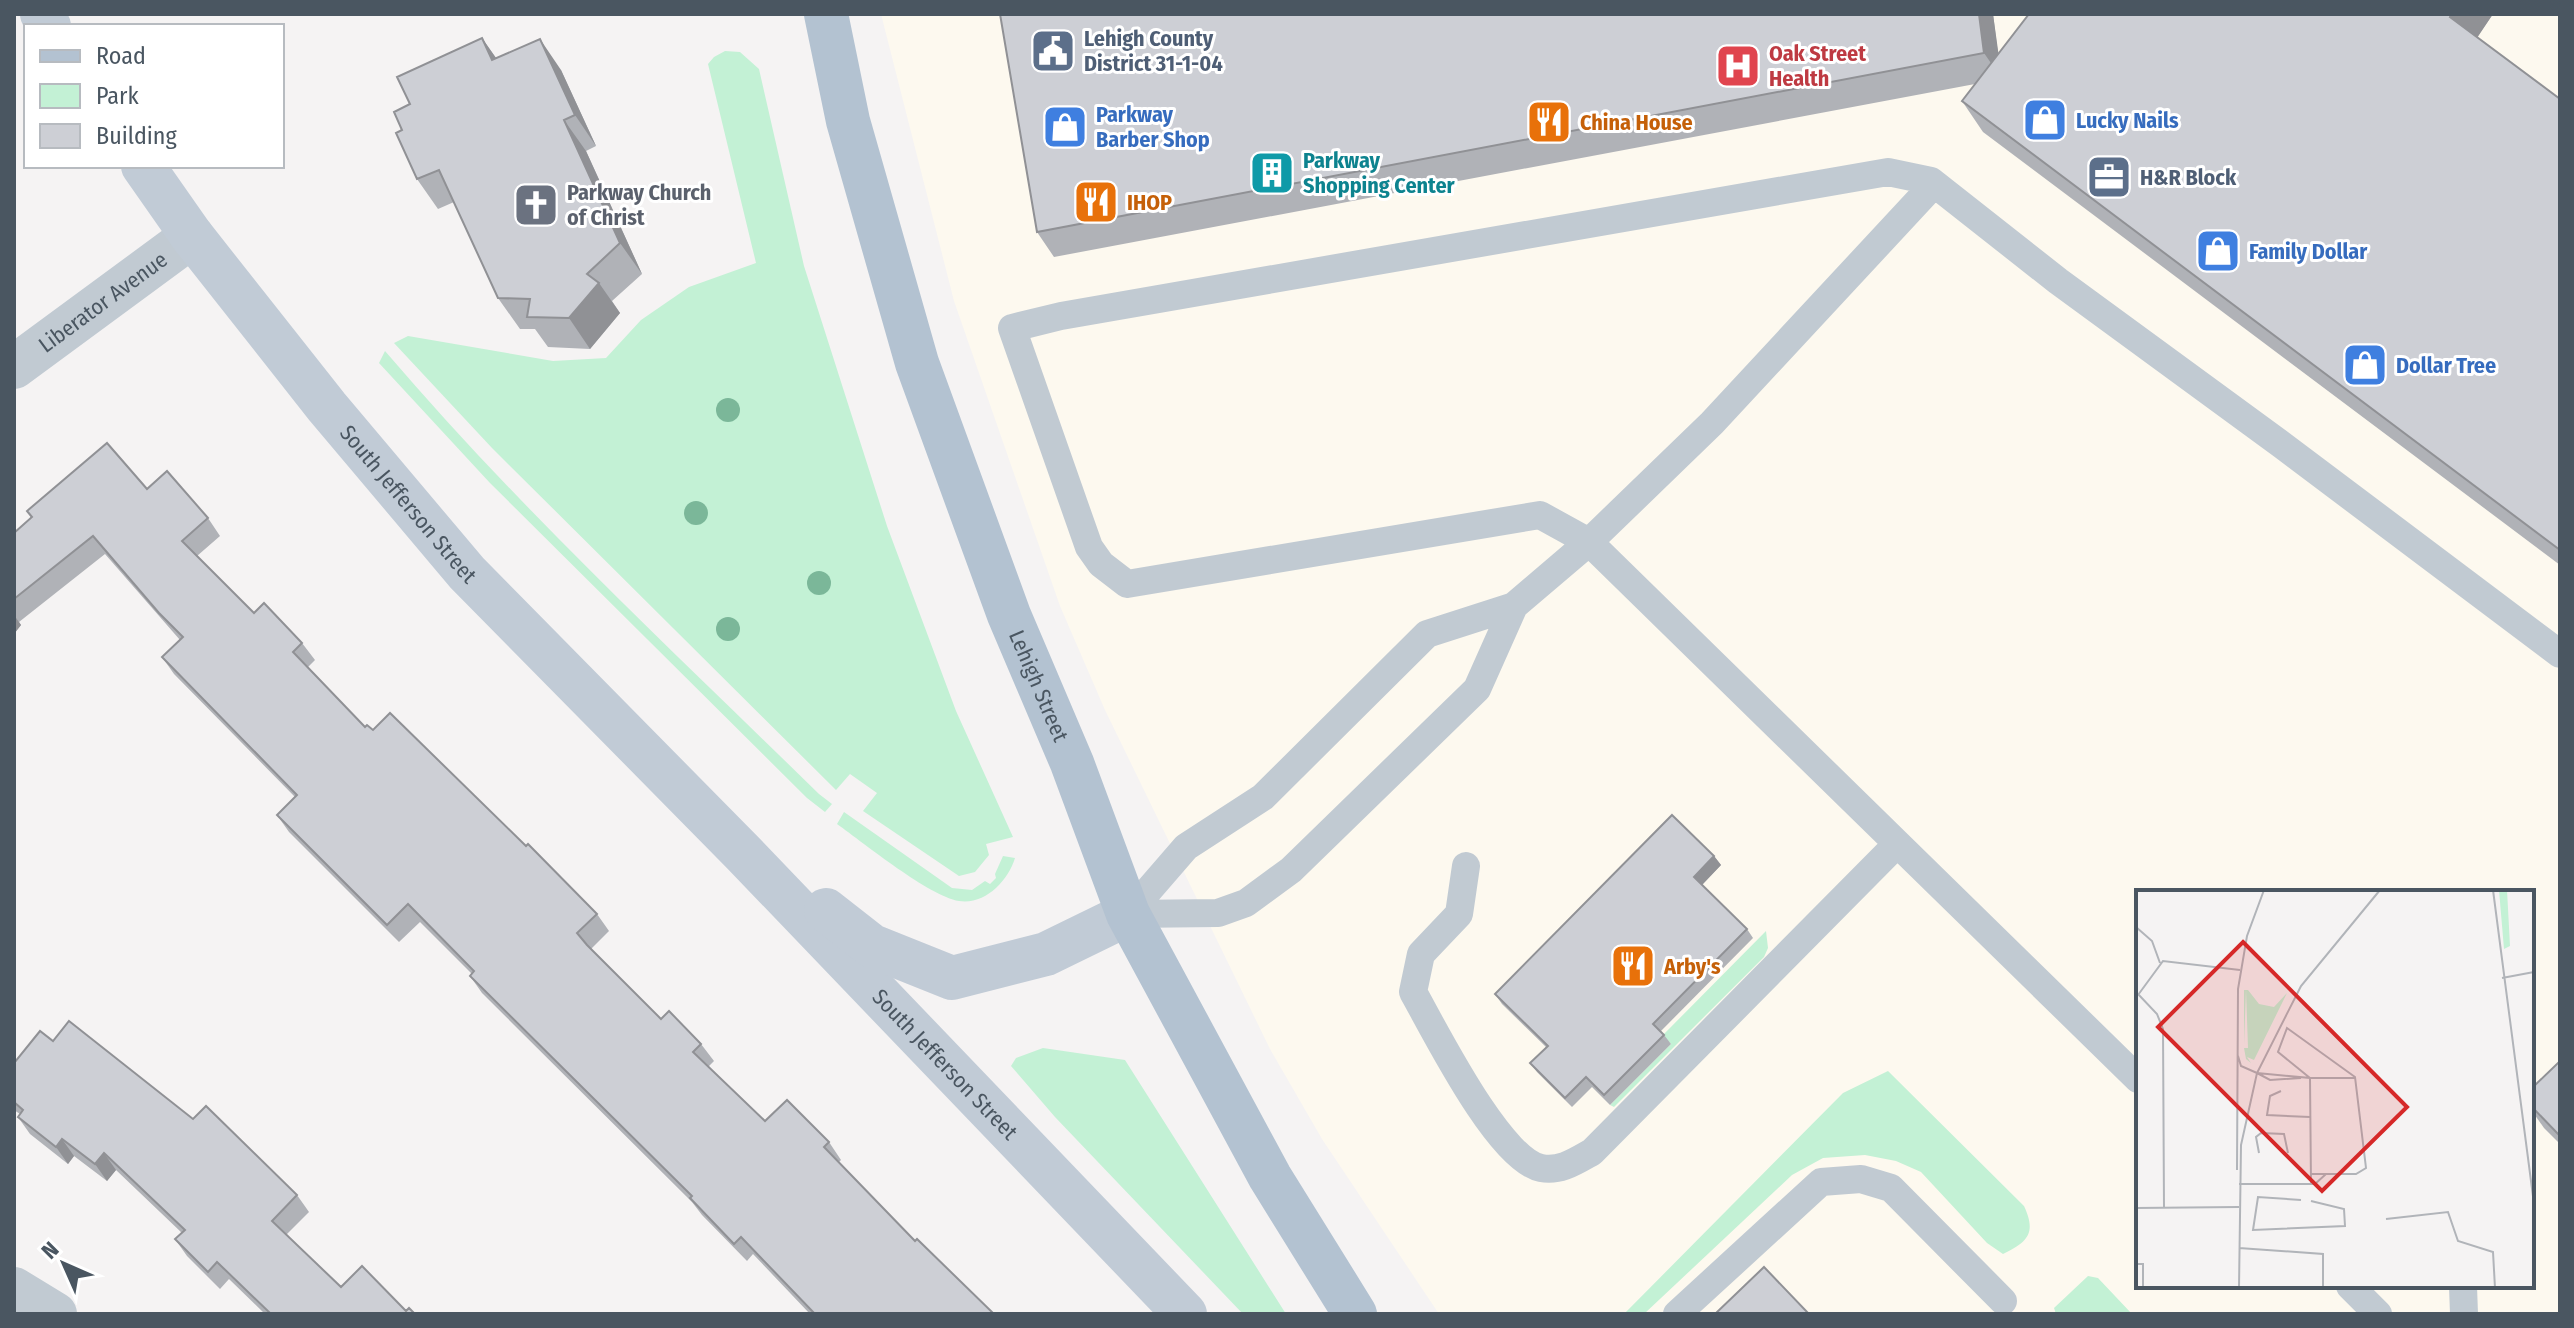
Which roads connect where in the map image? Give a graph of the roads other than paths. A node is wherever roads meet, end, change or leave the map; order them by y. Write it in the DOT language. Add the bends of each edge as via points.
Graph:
graph roads {
  1 [pos="826,14"];
  2 [pos="144,168"];
  3 [pos="1934,184"];
  4 [pos="192,236"];
  5 [pos="14,367"];
  6 [pos="1589,542"];
  7 [pos="1514,606"];
  8 [pos="2560,654"];
  9 [pos="705,815"];
  10 [pos="1897,844"];
  11 [pos="1466,866"];
  12 [pos="1128,914"];
  13 [pos="2136,1077"];
  14 [pos="2352,1288"];
  15 [pos="2463,1288"];
  16 [pos="14,1289"];
  17 [pos="2003,1301"];
  18 [pos="55,1314"];
  19 [pos="1185,1314"];
  20 [pos="1355,1314"];
  21 [pos="1677,1314"];
  22 [pos="2378,1314"];
  23 [pos="2464,1314"];
  1 -- 12 [label="main road, Lehigh Street" via="848,121 917,363 1009,615"];
  2 -- 4 [label="main road, South Jefferson Street"];
  3 -- 6 [label="lane" via="1712,423"];
  3 -- 6 [label="lane" via="1888,172 1012,328 1089,547 1127,584 1540,515"];
  3 -- 8 [label="lane"];
  4 -- 5 [label="street, Liberator Avenue"];
  4 -- 9 [label="main road, South Jefferson Street" via="467,573"];
  6 -- 7 [label="lane"];
  6 -- 10 [label="lane"];
  7 -- 12 [label="lane" via="1427,634 1263,797 1186,847"];
  7 -- 12 [label="lane" via="1477,689 1291,870 1246,903 1218,913"];
  9 -- 12 [label="main road, South Jefferson Street" via="872,946 952,978 1046,954"];
  9 -- 19 [label="main road, South Jefferson Street"];
  10 -- 11 [label="lane" via="1592,1152 1568,1167 1540,1168 1519,1156 1491,1125 1413,992 1421,954 1459,914"];
  10 -- 13 [label="lane"];
  12 -- 20 [label="main road, Lehigh Street" via="1270,1177"];
  14 -- 22 [label="lane"];
  15 -- 23 [label="lane"];
  16 -- 18 [label="street"];
  17 -- 21 [label="lane" via="1891,1188 1861,1179 1821,1182"];
}
